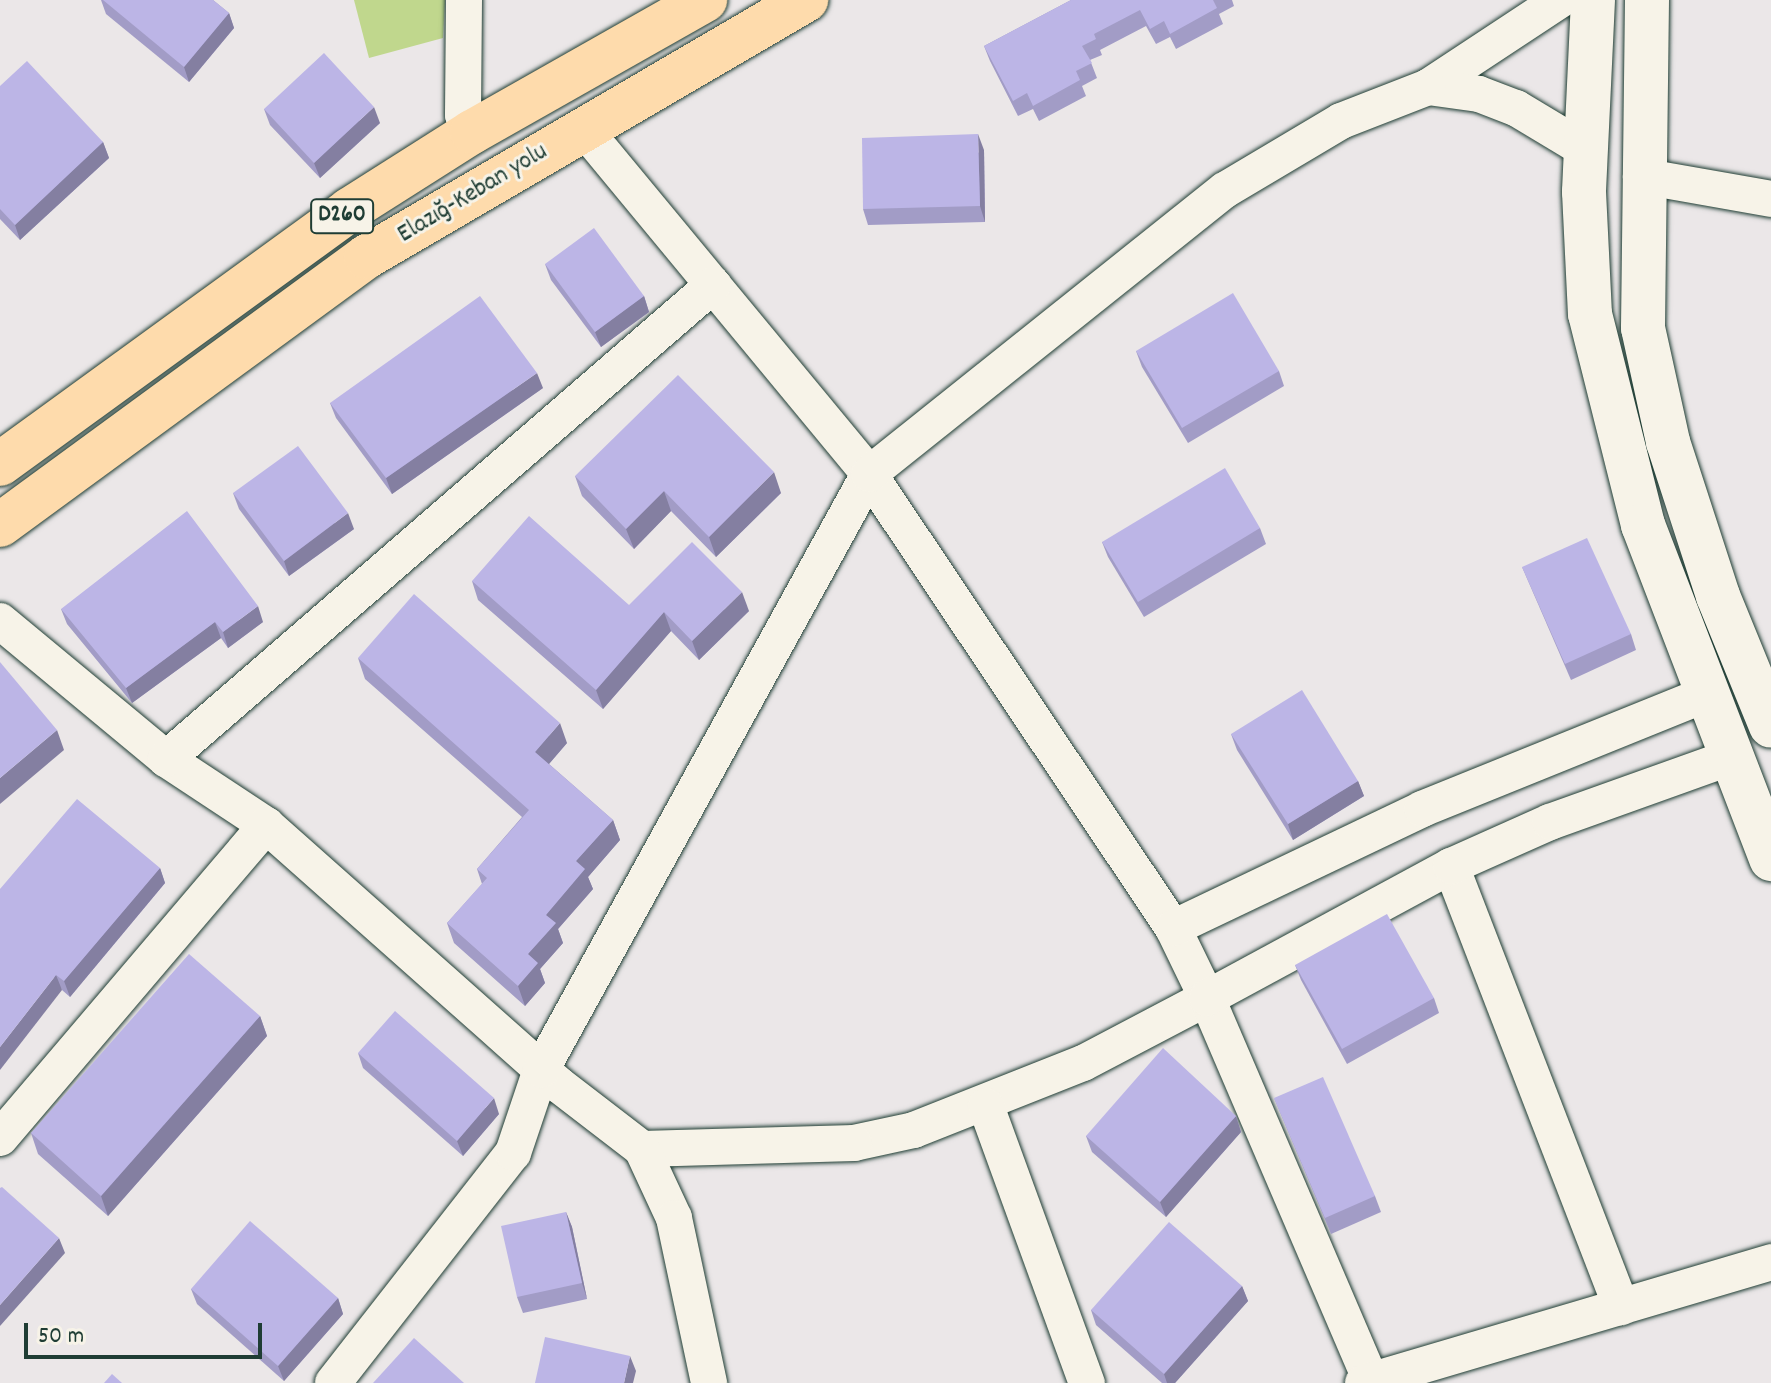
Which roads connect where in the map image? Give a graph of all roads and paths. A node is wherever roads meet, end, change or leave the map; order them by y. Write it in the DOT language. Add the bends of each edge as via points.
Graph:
graph roads {
  1 [pos="464,0"];
  2 [pos="705,0"];
  3 [pos="806,0"];
  4 [pos="1560,0"];
  5 [pos="1593,0"];
  6 [pos="1647,0"];
  7 [pos="1428,87"];
  8 [pos="583,128"];
  9 [pos="472,132"];
  10 [pos="1586,150"];
  11 [pos="1641,176"];
  12 [pos="1771,199"];
  13 [pos="713,285"];
  14 [pos="0,464"];
  15 [pos="869,474"];
  16 [pos="0,525"];
  17 [pos="0,621"];
  18 [pos="1706,694"];
  19 [pos="1771,726"];
  20 [pos="1729,758"];
  21 [pos="166,759"];
  22 [pos="266,825"];
  23 [pos="1771,859"];
  24 [pos="1451,866"];
  25 [pos="1173,928"];
  26 [pos="1207,998"];
  27 [pos="541,1070"];
  28 [pos="986,1106"];
  29 [pos="0,1138"];
  30 [pos="642,1149"];
  31 [pos="1771,1262"];
  32 [pos="1621,1307"];
  33 [pos="1367,1382"];
  34 [pos="333,1383"];
  35 [pos="709,1383"];
  36 [pos="1087,1383"];
  1 -- 9 [label="street" via="463,115"];
  2 -- 9 [label="highway, Elazığ-Keban yolu / D260"];
  3 -- 8 [label="highway, Elazığ-Keban yolu / D260"];
  4 -- 7 [label="street"];
  5 -- 10 [label="main road"];
  6 -- 11 [label="main road"];
  7 -- 10 [label="street" via="1479,94 1516,108"];
  7 -- 15 [label="street" via="1341,121 1225,190"];
  8 -- 13 [label="street"];
  8 -- 16 [label="highway, Elazığ-Keban yolu / D260" via="366,257"];
  9 -- 14 [label="highway, Elazığ-Keban yolu / D260" via="349,210"];
  10 -- 18 [label="main road" via="1590,314 1643,525"];
  11 -- 12 [label="street"];
  11 -- 19 [label="main road" via="1643,328 1653,385 1718,596"];
  13 -- 15 [label="street"];
  13 -- 21 [label="street"];
  15 -- 25 [label="street"];
  15 -- 27 [label="street"];
  17 -- 21 [label="street"];
  18 -- 20 [label="main road"];
  18 -- 25 [label="street" via="1422,809"];
  20 -- 23 [label="main road"];
  20 -- 24 [label="street" via="1550,822"];
  21 -- 22 [label="street"];
  22 -- 27 [label="street"];
  22 -- 29 [label="street"];
  24 -- 26 [label="street"];
  24 -- 32 [label="street"];
  25 -- 26 [label="street"];
  26 -- 28 [label="street"];
  26 -- 33 [label="street"];
  27 -- 30 [label="street"];
  27 -- 34 [label="street" via="513,1153"];
  28 -- 30 [label="street" via="854,1143"];
  28 -- 36 [label="street"];
  30 -- 35 [label="street" via="674,1218"];
  31 -- 32 [label="street"];
  32 -- 33 [label="street"];
}
